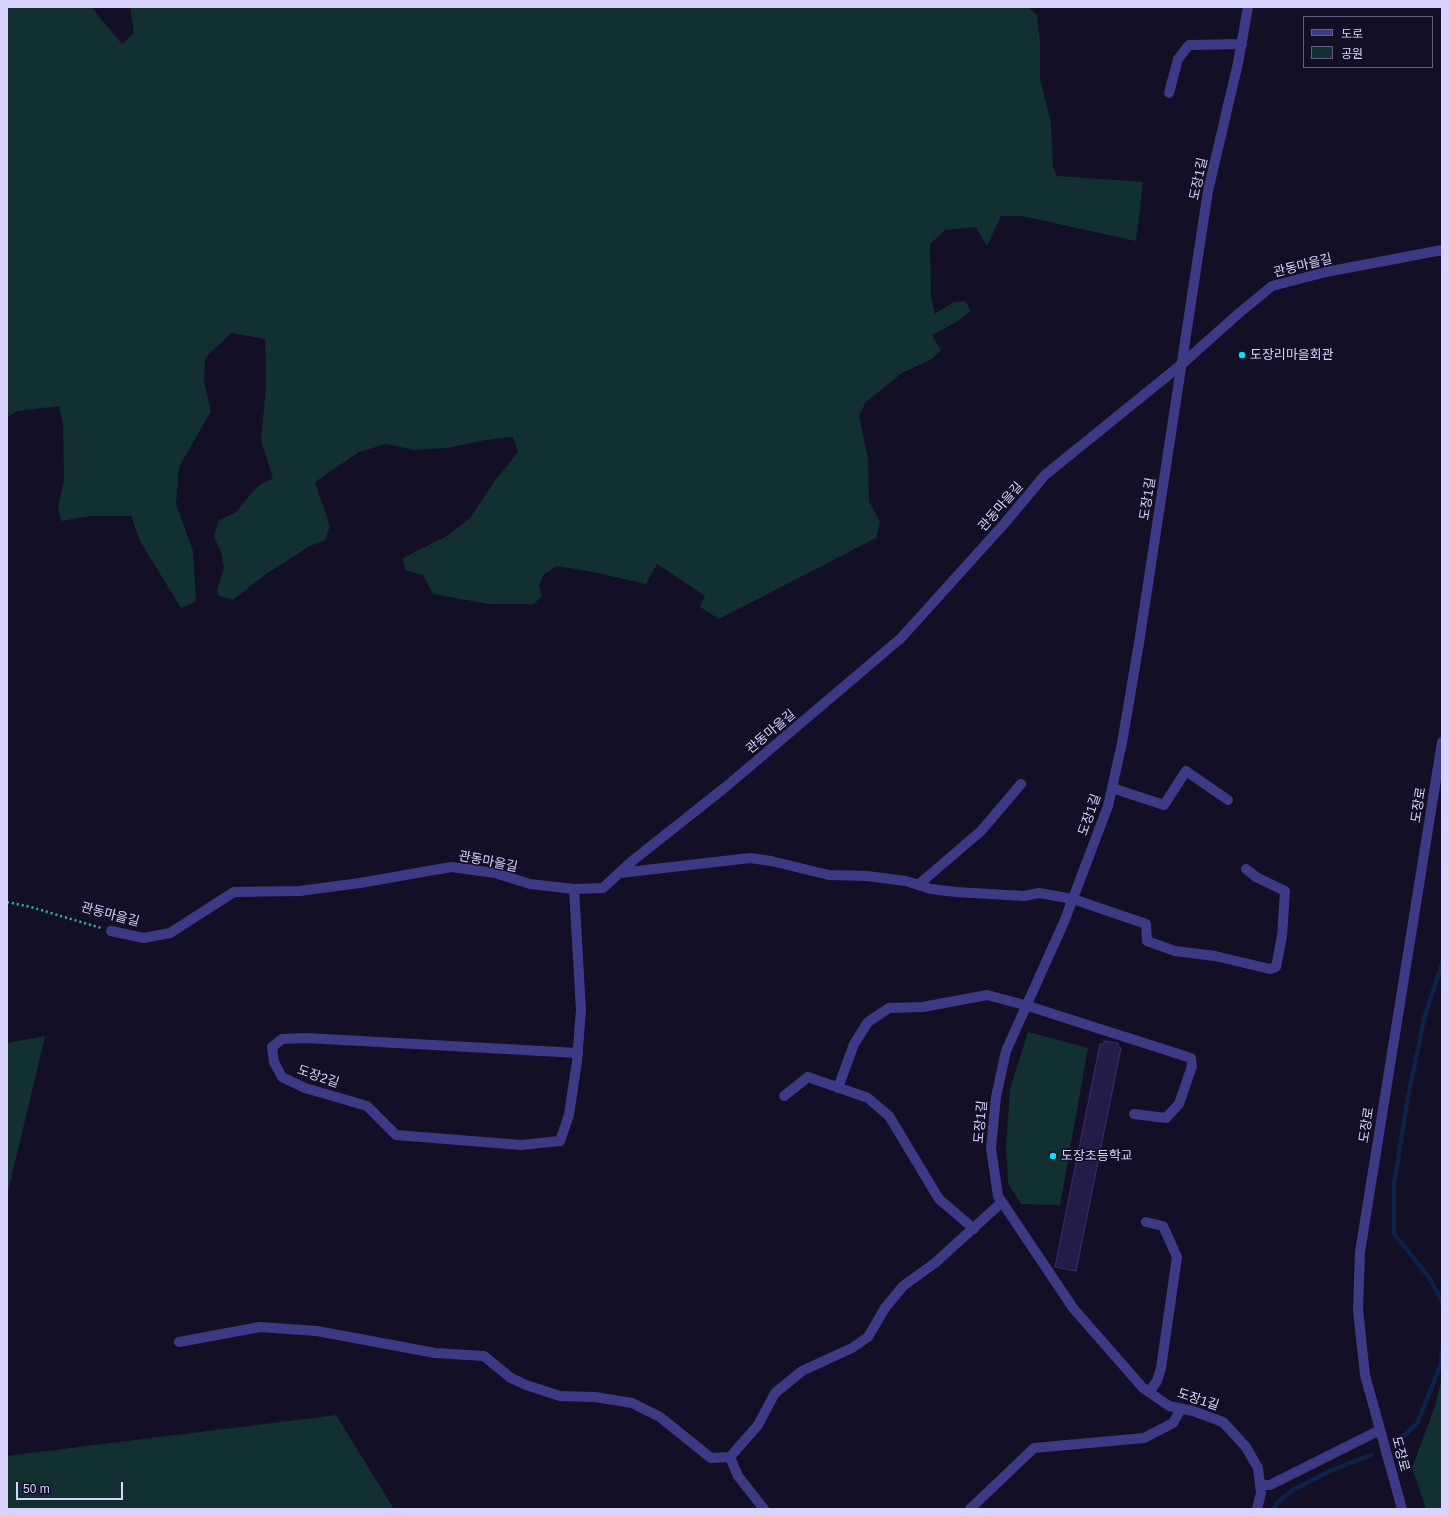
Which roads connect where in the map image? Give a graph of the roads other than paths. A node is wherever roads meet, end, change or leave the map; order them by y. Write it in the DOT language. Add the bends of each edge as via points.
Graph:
graph roads {
  1 [pos="1248,7"];
  2 [pos="1242,44"];
  3 [pos="1169,93"];
  4 [pos="1442,250"];
  5 [pos="1182,364"];
  6 [pos="1442,742"];
  7 [pos="1021,784"];
  8 [pos="1112,788"];
  9 [pos="1228,800"];
  10 [pos="1246,869"];
  11 [pos="620,873"];
  12 [pos="918,885"];
  13 [pos="574,889"];
  14 [pos="1073,900"];
  15 [pos="111,931"];
  16 [pos="1028,1006"];
  17 [pos="578,1052"];
  18 [pos="838,1088"];
  19 [pos="784,1096"];
  20 [pos="1134,1114"];
  21 [pos="1002,1202"];
  22 [pos="1146,1222"];
  23 [pos="974,1229"];
  24 [pos="179,1342"];
  25 [pos="1149,1392"];
  26 [pos="1181,1408"];
  27 [pos="1380,1430"];
  28 [pos="730,1457"];
  29 [pos="1260,1485"];
  30 [pos="764,1509"];
  31 [pos="970,1509"];
  32 [pos="1257,1509"];
  33 [pos="1402,1509"];
  1 -- 2 [label="street, 도장1길"];
  2 -- 3 [label="street" via="1189,45 1178,59"];
  2 -- 5 [label="street, 도장1길" via="1208,191"];
  4 -- 5 [label="street, 관동마을길" via="1326,272 1272,286"];
  5 -- 8 [label="street, 도장1길" via="1139,643"];
  5 -- 11 [label="street, 관동마을길" via="1045,475 901,638"];
  6 -- 27 [label="street, 도장로" via="1360,1252 1358,1310 1365,1375"];
  7 -- 12 [label="street" via="981,831"];
  8 -- 9 [label="street" via="1164,805 1186,771"];
  8 -- 14 [label="street, 도장1길" via="1108,806"];
  10 -- 14 [label="street" via="1256,877 1285,891 1282,936 1276,966 1270,970 1215,956 1175,951 1147,941 1146,924"];
  11 -- 12 [label="street" via="750,858 829,875 867,876"];
  11 -- 13 [label="street, 관동마을길" via="603,888"];
  12 -- 14 [label="street" via="956,892 1024,896 1040,893"];
  13 -- 15 [label="street, 관동마을길" via="530,884 495,873 451,868 300,891 234,892 170,933 144,938"];
  13 -- 17 [label="street, 도장2길" via="581,1010"];
  14 -- 16 [label="street, 도장1길"];
  16 -- 18 [label="street" via="987,995 923,1007 889,1008 868,1022 854,1044"];
  16 -- 20 [label="street" via="1191,1058 1192,1066 1179,1104 1166,1118"];
  16 -- 21 [label="street, 도장1길" via="1006,1051 996,1097 991,1148 998,1196"];
  17 -- 17 [label="street, 도장2길" via="569,1115 560,1141 521,1145 396,1135 366,1106 305,1088 282,1077 274,1062 272,1047 282,1039 306,1038"];
  18 -- 19 [label="street" via="808,1078"];
  18 -- 23 [label="street" via="868,1098 889,1116 939,1199"];
  21 -- 23 [label="street"];
  21 -- 25 [label="street, 도장1길" via="1074,1308"];
  22 -- 25 [label="street" via="1163,1226 1177,1257 1161,1368"];
  23 -- 28 [label="street" via="935,1263 903,1286 885,1308 868,1337 852,1348 802,1372 775,1393 758,1425"];
  24 -- 28 [label="street" via="260,1327 317,1331 435,1353 484,1356 511,1378 553,1394 632,1403 660,1417 712,1458"];
  25 -- 26 [label="street, 도장1길" via="1169,1406"];
  26 -- 29 [label="street, 도장1길" via="1223,1422 1246,1447 1258,1468"];
  26 -- 31 [label="street" via="1173,1423 1144,1438 1034,1448"];
  27 -- 29 [label="street" via="1270,1485"];
  27 -- 33 [label="street, 도장로"];
  28 -- 30 [label="street" via="738,1476"];
  29 -- 32 [label="street, 도장1길"];
}
